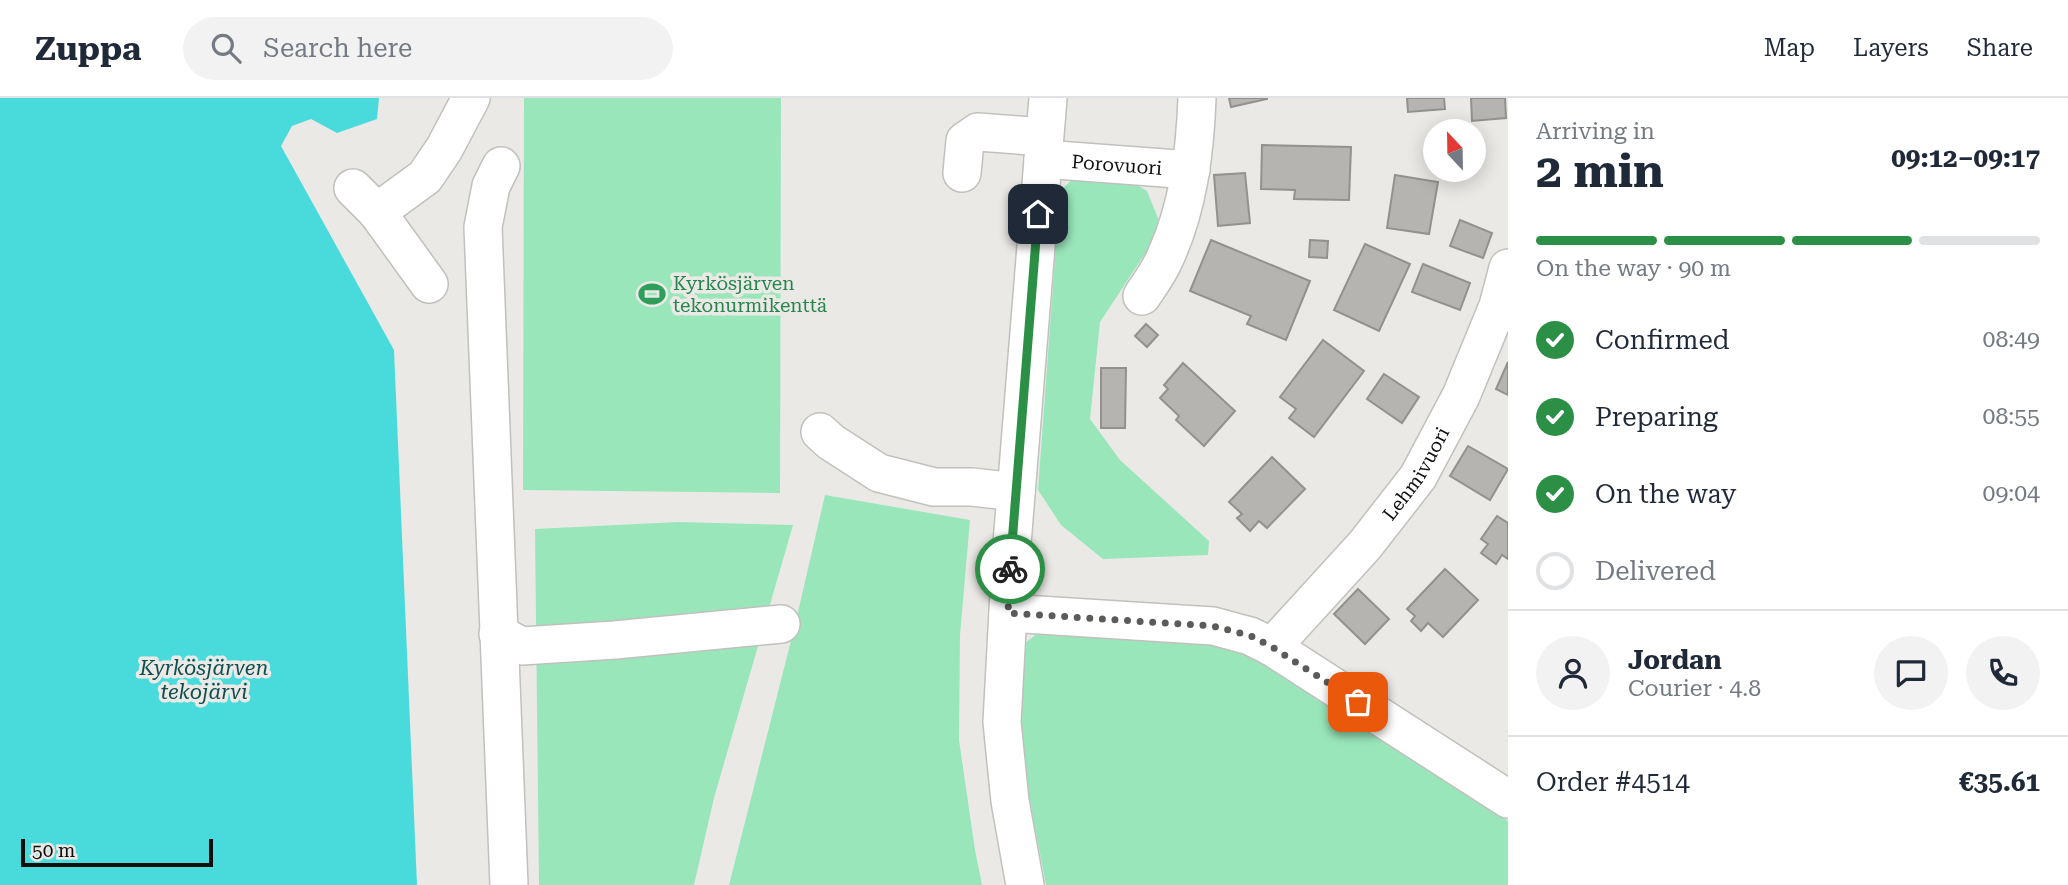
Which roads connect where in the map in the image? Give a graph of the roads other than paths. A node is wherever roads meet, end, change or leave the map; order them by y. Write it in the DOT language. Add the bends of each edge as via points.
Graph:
graph roads {
  1 [pos="471,98"];
  2 [pos="1048,98"];
  3 [pos="1197,98"];
  4 [pos="1043,148"];
  5 [pos="501,166"];
  6 [pos="1191,170"];
  7 [pos="962,173"];
  8 [pos="1508,268"];
  9 [pos="429,284"];
  10 [pos="1142,296"];
  11 [pos="820,432"];
  12 [pos="1016,492"];
  13 [pos="1008,613"];
  14 [pos="781,624"];
  15 [pos="498,634"];
  16 [pos="1272,647"];
  17 [pos="1508,799"];
  18 [pos="509,885"];
  19 [pos="1026,885"];
  1 -- 9 [label="street" via="425,177 365,200"];
  2 -- 4 [label="street"];
  3 -- 6 [label="street, Porovuori"];
  4 -- 6 [label="street, Porovuori"];
  4 -- 7 [label="street, Porovuori" via="978,132 965,141"];
  4 -- 12 [label="street"];
  5 -- 15 [label="street" via="491,186 484,227"];
  6 -- 10 [label="street, Porovuori" via="1180,222 1164,261"];
  8 -- 16 [label="street, Lehmivuori" via="1499,306 1461,396 1418,477 1366,545"];
  11 -- 12 [label="street" via="879,472 934,487"];
  12 -- 13 [label="street"];
  13 -- 16 [label="street" via="1213,626"];
  13 -- 19 [label="street" via="1002,722 1010,801"];
  14 -- 15 [label="street" via="522,646"];
  15 -- 18 [label="street"];
  16 -- 17 [label="street"];
}
